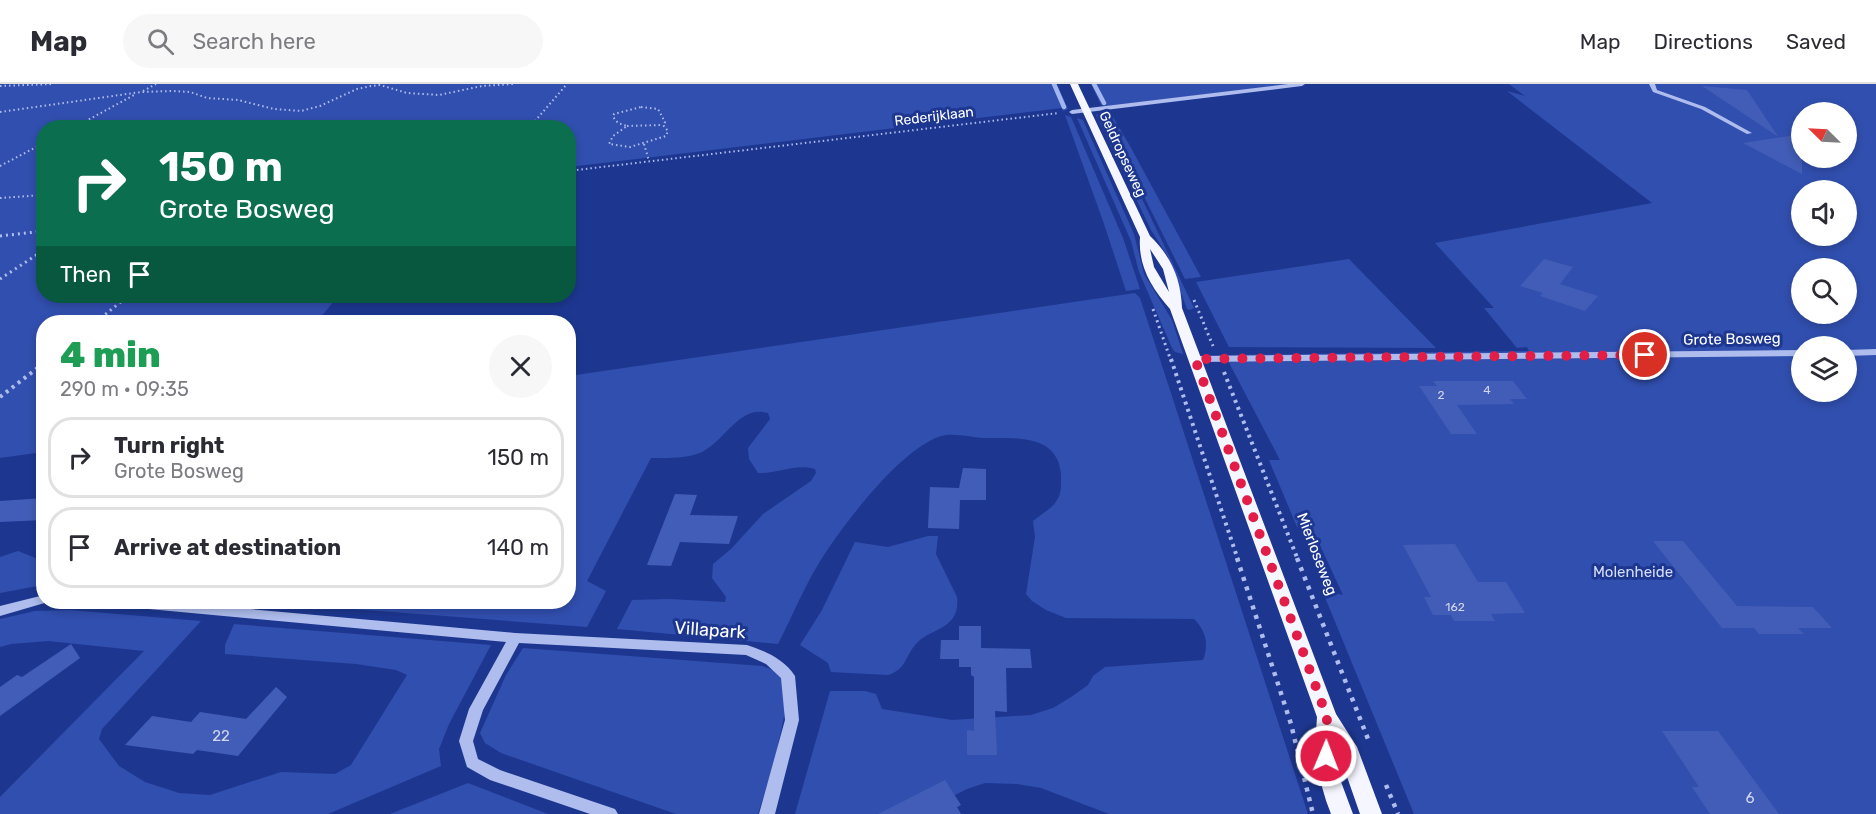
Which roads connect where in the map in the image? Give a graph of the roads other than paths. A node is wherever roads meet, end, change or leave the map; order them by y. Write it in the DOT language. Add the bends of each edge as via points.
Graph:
graph roads {
  1 [pos="1074,84"];
  2 [pos="1302,84"];
  3 [pos="1652,84"];
  4 [pos="1086,110"];
  5 [pos="1072,112"];
  6 [pos="1749,133"];
  7 [pos="1145,237"];
  8 [pos="1176,308"];
  9 [pos="1876,352"];
  10 [pos="1791,353"];
  11 [pos="1857,353"];
  12 [pos="1195,359"];
  13 [pos="36,600"];
  14 [pos="202,609"];
  15 [pos="0,611"];
  16 [pos="515,638"];
  17 [pos="1327,717"];
  18 [pos="610,814"];
  19 [pos="767,814"];
  20 [pos="1342,814"];
  21 [pos="1371,814"];
  1 -- 4 [label="main road, Geldropseweg"];
  2 -- 4 [label="street"];
  3 -- 6 [label="street" via="1655,91 1703,108"];
  4 -- 5 [label="street"];
  4 -- 7 [label="main road, Geldropseweg"];
  7 -- 8 [label="main road, Geldropseweg" via="1148,266 1157,286"];
  7 -- 8 [label="main road, Geldropseweg" via="1163,255 1174,284"];
  8 -- 12 [label="main road"];
  9 -- 11 [label="street"];
  10 -- 12 [label="street, Grote Bosweg"];
  12 -- 17 [label="main road"];
  13 -- 15 [label="street"];
  14 -- 16 [label="street, Villapark"];
  16 -- 18 [label="street" via="476,709 466,741 472,763 495,775"];
  16 -- 19 [label="street, Villapark" via="747,650 771,660 788,676 792,720"];
  17 -- 20 [label="main road" via="1327,771"];
  17 -- 21 [label="main road" via="1347,747"];
}
